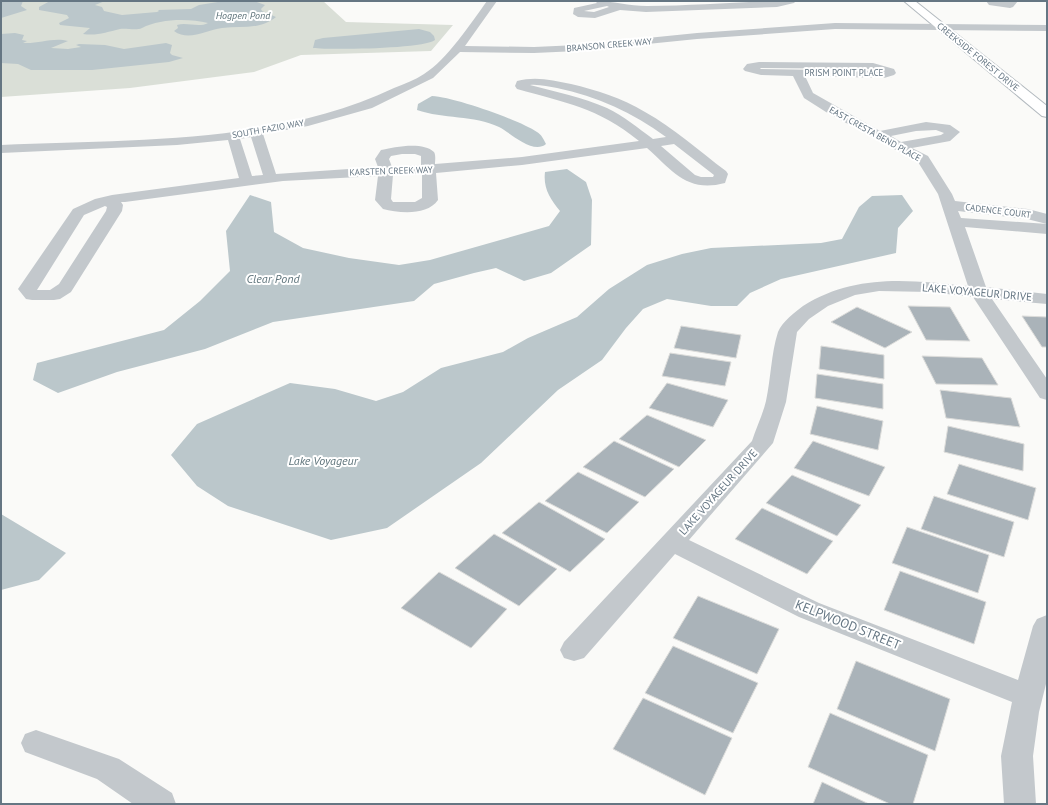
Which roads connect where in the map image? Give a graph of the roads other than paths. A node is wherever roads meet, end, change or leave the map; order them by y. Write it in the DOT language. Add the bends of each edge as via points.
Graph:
graph roads {
  1 [pos="488,1"];
  2 [pos="492,1"];
  3 [pos="791,1"];
  4 [pos="909,1"];
  5 [pos="991,1"];
  6 [pos="1013,1"];
  7 [pos="602,2"];
  8 [pos="619,7"];
  9 [pos="1047,28"];
  10 [pos="943,30"];
  11 [pos="456,48"];
  12 [pos="797,73"];
  13 [pos="1047,113"];
  14 [pos="256,132"];
  15 [pos="878,135"];
  16 [pos="233,136"];
  17 [pos="675,140"];
  18 [pos="649,144"];
  19 [pos="898,146"];
  20 [pos="1,148"];
  21 [pos="428,169"];
  22 [pos="386,171"];
  23 [pos="271,179"];
  24 [pos="247,182"];
  25 [pos="106,201"];
  26 [pos="949,205"];
  27 [pos="1047,219"];
  28 [pos="954,222"];
  29 [pos="1047,229"];
  30 [pos="979,292"];
  31 [pos="1047,299"];
  32 [pos="1047,394"];
  33 [pos="672,542"];
  34 [pos="1047,626"];
  35 [pos="574,650"];
  36 [pos="1028,696"];
  37 [pos="36,743"];
  38 [pos="160,804"];
  39 [pos="1020,804"];
  1 -- 2 [label="street"];
  2 -- 11 [label="street, SOUTH FAZIO WAY"];
  3 -- 8 [label="street" via="777,4 646,9"];
  4 -- 10 [label="main road, CREEKSIDE FOREST DRIVE"];
  5 -- 6 [label="street" via="1002,5 1010,5"];
  7 -- 8 [label="street"];
  7 -- 8 [label="street" via="577,10 578,14 595,15"];
  9 -- 10 [label="street, BRANSON CREEK WAY"];
  10 -- 11 [label="street, BRANSON CREEK WAY" via="865,29 841,34 816,31 762,32 534,50"];
  10 -- 13 [label="main road, CREEKSIDE FOREST DRIVE"];
  11 -- 14 [label="street, SOUTH FAZIO WAY" via="429,76 368,105 308,122"];
  12 -- 12 [label="street, PRISM POINT PLACE" via="884,75 890,71 873,66 759,65 751,66 749,69"];
  12 -- 15 [label="street, EAST CRESTA BEND PLACE" via="808,95"];
  14 -- 16 [label="street, SOUTH FAZIO WAY"];
  14 -- 23 [label="street"];
  15 -- 19 [label="street, EAST CRESTA BEND PLACE"];
  15 -- 19 [label="street" via="932,126 953,132 945,138"];
  16 -- 20 [label="street, SOUTH FAZIO WAY" via="177,141"];
  16 -- 24 [label="street"];
  17 -- 18 [label="street, KARSTEN CREEK WAY"];
  17 -- 18 [label="street" via="721,174 720,180 712,183 698,182 690,178"];
  17 -- 18 [label="street" via="652,121 623,106 544,82 521,83 521,86 604,111"];
  18 -- 21 [label="street, KARSTEN CREEK WAY" via="547,158"];
  19 -- 26 [label="street, EAST CRESTA BEND PLACE" via="923,159"];
  21 -- 22 [label="street, KARSTEN CREEK WAY"];
  21 -- 22 [label="street" via="428,154 417,150 402,150 386,153 382,160"];
  21 -- 22 [label="street" via="430,200 424,205 406,209 388,206 383,200"];
  22 -- 23 [label="street, KARSTEN CREEK WAY"];
  23 -- 24 [label="street, KARSTEN CREEK WAY"];
  24 -- 25 [label="street, KARSTEN CREEK WAY"];
  25 -- 25 [label="street, KARSTEN CREEK WAY" via="90,205 78,212 27,289 32,295 54,295 65,288 114,211 115,204"];
  26 -- 27 [label="street, CADENCE COURT" via="1028,214"];
  26 -- 28 [label="street, EAST CRESTA BEND PLACE"];
  28 -- 29 [label="street, CADENCE COURT"];
  28 -- 30 [label="street, EAST CRESTA BEND PLACE"];
  30 -- 31 [label="street, LAKE VOYAGEUR DRIVE"];
  30 -- 32 [label="street, EAST CRESTA BEND PLACE"];
  30 -- 33 [label="street, LAKE VOYAGEUR DRIVE" via="930,287 879,286 852,290 822,302 802,315 788,331 776,402 762,443"];
  33 -- 35 [label="street, LAKE VOYAGEUR DRIVE"];
  33 -- 36 [label="street, KELPWOOD STREET" via="809,610"];
  34 -- 36 [label="street"];
  36 -- 39 [label="street" via="1017,756"];
  37 -- 38 [label="street" via="108,770"];
}
